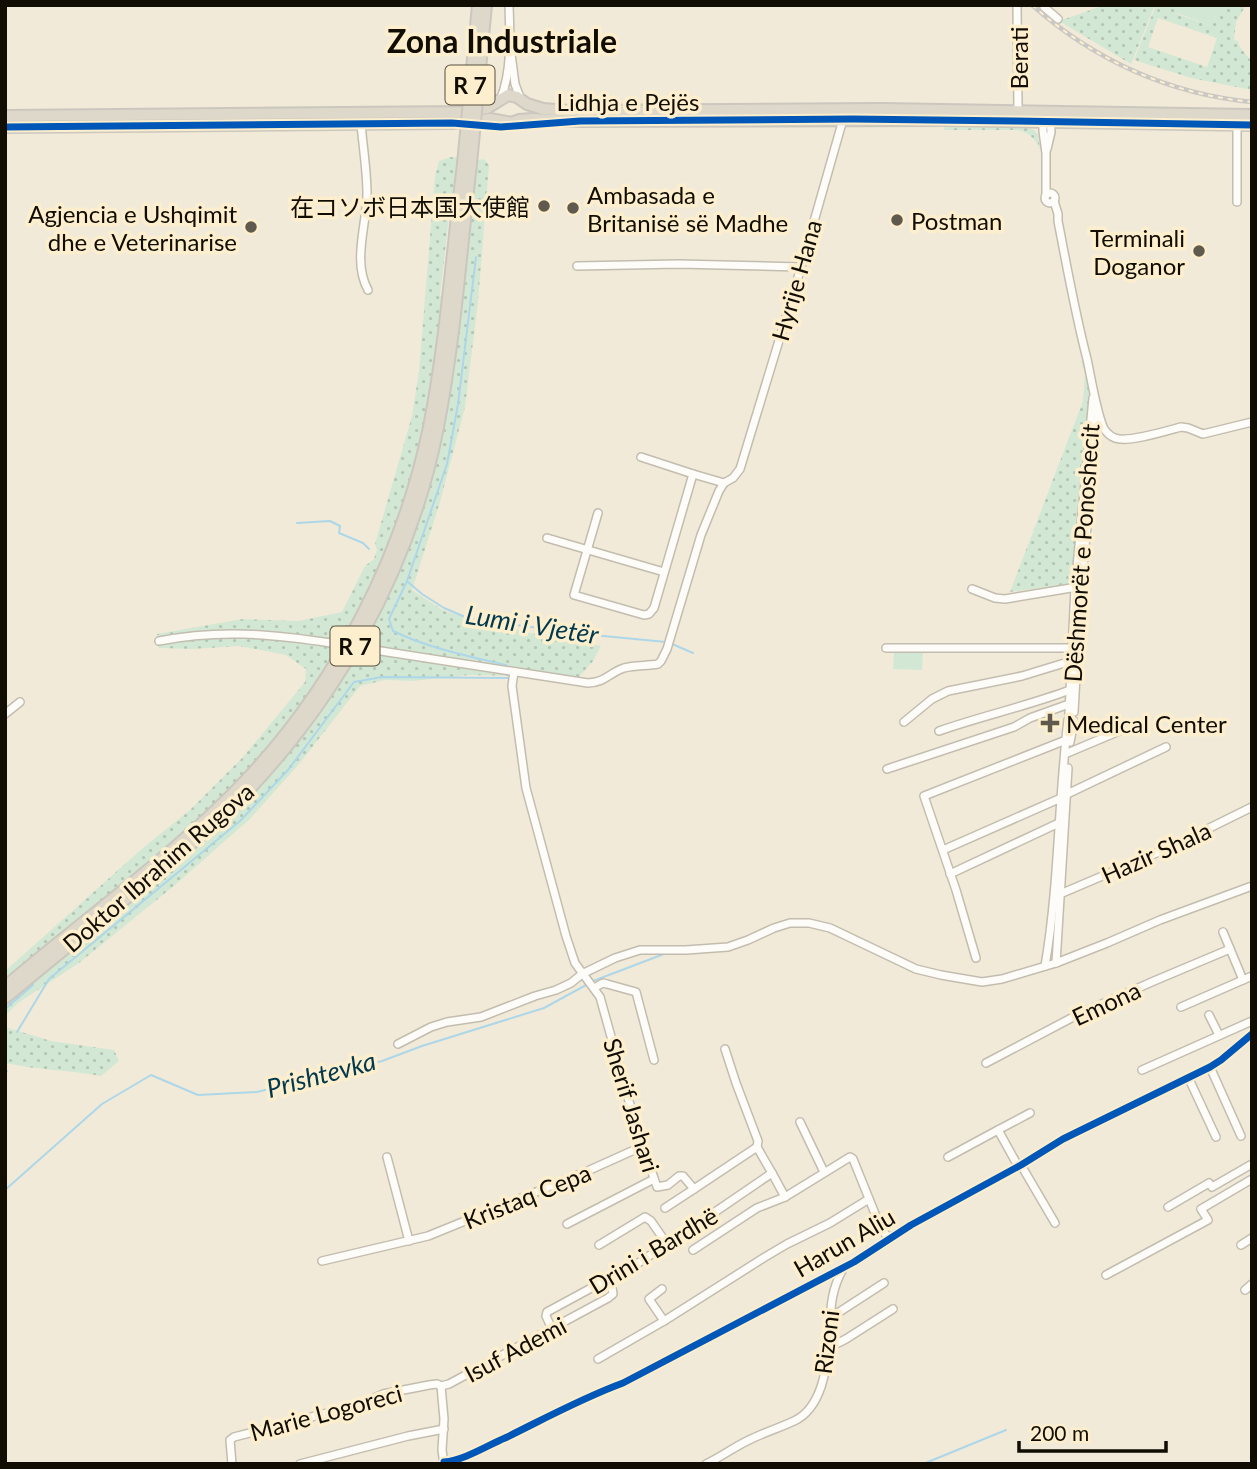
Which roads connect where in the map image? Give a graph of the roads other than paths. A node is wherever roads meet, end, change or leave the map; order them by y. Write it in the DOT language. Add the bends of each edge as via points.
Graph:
graph roads {
  1 [pos="478,5"];
  2 [pos="486,5"];
  3 [pos="509,5"];
  4 [pos="1017,5"];
  5 [pos="1046,6"];
  6 [pos="1058,19"];
  7 [pos="509,47"];
  8 [pos="521,100"];
  9 [pos="499,101"];
  10 [pos="1018,110"];
  11 [pos="844,114"];
  12 [pos="1252,114"];
  13 [pos="1046,115"];
  14 [pos="5,116"];
  15 [pos="519,120"];
  16 [pos="504,121"];
  17 [pos="580,121"];
  18 [pos="452,122"];
  19 [pos="361,124"];
  20 [pos="1237,125"];
  21 [pos="1252,125"];
  22 [pos="5,127"];
  23 [pos="467,164"];
  24 [pos="1237,202"];
  25 [pos="577,266"];
  26 [pos="800,267"];
  27 [pos="368,290"];
  28 [pos="1093,394"];
  29 [pos="1099,413"];
  30 [pos="1252,422"];
  31 [pos="641,457"];
  32 [pos="692,474"];
  33 [pos="724,484"];
  34 [pos="598,513"];
  35 [pos="547,538"];
  36 [pos="588,549"];
  37 [pos="664,572"];
  38 [pos="1078,587"];
  39 [pos="972,589"];
  40 [pos="159,640"];
  41 [pos="886,648"];
  42 [pos="1072,648"];
  43 [pos="1071,661"];
  44 [pos="514,672"];
  45 [pos="1070,690"];
  46 [pos="20,702"];
  47 [pos="5,714"];
  48 [pos="1071,714"];
  49 [pos="904,722"];
  50 [pos="1122,730"];
  51 [pos="939,731"];
  52 [pos="1066,740"];
  53 [pos="1166,747"];
  54 [pos="1067,753"];
  55 [pos="887,769"];
  56 [pos="1063,796"];
  57 [pos="1252,807"];
  58 [pos="1062,822"];
  59 [pos="943,850"];
  60 [pos="950,874"];
  61 [pos="1252,886"];
  62 [pos="1060,894"];
  63 [pos="1055,917"];
  64 [pos="1223,932"];
  65 [pos="1230,949"];
  66 [pos="976,958"];
  67 [pos="1056,963"];
  68 [pos="1045,966"];
  69 [pos="1252,976"];
  70 [pos="1243,980"];
  71 [pos="589,982"];
  72 [pos="5,987"];
  73 [pos="5,998"];
  74 [pos="1181,1007"];
  75 [pos="1209,1015"];
  76 [pos="1252,1021"];
  77 [pos="1252,1034"];
  78 [pos="1219,1035"];
  79 [pos="398,1044"];
  80 [pos="725,1049"];
  81 [pos="654,1060"];
  82 [pos="986,1063"];
  83 [pos="1210,1067"];
  84 [pos="1142,1070"];
  85 [pos="1189,1079"];
  86 [pos="1030,1113"];
  87 [pos="800,1122"];
  88 [pos="998,1130"];
  89 [pos="1241,1136"];
  90 [pos="1216,1137"];
  91 [pos="643,1146"];
  92 [pos="757,1147"];
  93 [pos="387,1157"];
  94 [pos="948,1157"];
  95 [pos="1252,1164"];
  96 [pos="1019,1166"];
  97 [pos="824,1172"];
  98 [pos="772,1173"];
  99 [pos="654,1179"];
  100 [pos="1252,1179"];
  101 [pos="694,1189"];
  102 [pos="785,1197"];
  103 [pos="869,1199"];
  104 [pos="1168,1207"];
  105 [pos="665,1208"];
  106 [pos="1055,1223"];
  107 [pos="567,1224"];
  108 [pos="890,1237"];
  109 [pos="1252,1238"];
  110 [pos="409,1241"];
  111 [pos="667,1244"];
  112 [pos="599,1245"];
  113 [pos="1241,1245"];
  114 [pos="693,1250"];
  115 [pos="322,1261"];
  116 [pos="844,1267"];
  117 [pos="1106,1275"];
  118 [pos="611,1281"];
  119 [pos="884,1283"];
  120 [pos="1252,1284"];
  121 [pos="662,1289"];
  122 [pos="1245,1290"];
  123 [pos="893,1309"];
  124 [pos="830,1318"];
  125 [pos="664,1321"];
  126 [pos="552,1329"];
  127 [pos="828,1348"];
  128 [pos="598,1359"];
  129 [pos="441,1386"];
  130 [pos="444,1429"];
  131 [pos="231,1461"];
  132 [pos="444,1463"];
  133 [pos="300,1464"];
  134 [pos="706,1464"];
  1 -- 23 [label="highway, Doktor Ibrahim Rugova / R 7, bridge"];
  2 -- 23 [label="highway, Doktor Ibrahim Rugova / R 7, bridge"];
  3 -- 7 [label="street"];
  4 -- 10 [label="street, Berati"];
  5 -- 6 [label="street"];
  7 -- 8 [label="street"];
  7 -- 9 [label="street"];
  8 -- 9 [label="highway, Lidhja e Pejës" via="513,95"];
  8 -- 11 [label="highway, Lidhja e Pejës" via="543,109 569,111"];
  8 -- 15 [label="highway, Lidhja e Pejës" via="524,110"];
  9 -- 14 [label="highway, Lidhja e Pejës" via="462,112"];
  9 -- 16 [label="highway" via="497,113"];
  10 -- 11 [label="highway, Lidhja e Pejës"];
  10 -- 13 [label="highway, Lidhja e Pejës"];
  11 -- 13 [label="highway, Lidhja e Pejës"];
  11 -- 17 [label="highway, Lidhja e Pejës"];
  11 -- 26 [label="street, Hyrije Hana"];
  12 -- 13 [label="highway, Lidhja e Pejës"];
  13 -- 20 [label="highway, Lidhja e Pejës"];
  13 -- 28 [label="street, Dëshmorët e Ponoshecit" via="1050,198 1058,214"];
  15 -- 16 [label="highway, Lidhja e Pejës"];
  15 -- 17 [label="highway, Lidhja e Pejës"];
  16 -- 18 [label="highway, Lidhja e Pejës"];
  17 -- 18 [label="highway" via="512,127"];
  18 -- 19 [label="highway, Lidhja e Pejës"];
  19 -- 22 [label="highway, Lidhja e Pejës"];
  19 -- 27 [label="street" via="367,198 361,256"];
  20 -- 21 [label="highway, Lidhja e Pejës"];
  20 -- 24 [label="street"];
  23 -- 72 [label="highway, Doktor Ibrahim Rugova / R 7" via="426,441 396,539 356,627 304,708 246,779 189,834"];
  23 -- 73 [label="highway, Doktor Ibrahim Rugova / R 7" via="438,428 404,543 364,631 312,713 253,785 205,832"];
  25 -- 26 [label="street"];
  26 -- 33 [label="street, Hyrije Hana" via="738,473"];
  28 -- 29 [label="street, Dëshmorët e Ponoshecit"];
  28 -- 38 [label="street, Dëshmorët e Ponoshecit"];
  29 -- 30 [label="street" via="1105,432 1124,440 1181,427 1203,434"];
  29 -- 38 [label="street, Dëshmorët e Ponoshecit"];
  31 -- 32 [label="street"];
  32 -- 33 [label="street"];
  32 -- 37 [label="street"];
  33 -- 44 [label="street, Hyrije Hana" via="701,535 661,661 623,669 596,683"];
  34 -- 36 [label="street"];
  35 -- 36 [label="street"];
  36 -- 37 [label="street"];
  36 -- 37 [label="street" via="575,595 649,614"];
  38 -- 39 [label="street" via="1005,599"];
  38 -- 42 [label="street, Dëshmorët e Ponoshecit"];
  38 -- 48 [label="street, Dëshmorët e Ponoshecit"];
  40 -- 44 [label="street, bridge" via="233,632 272,634"];
  41 -- 42 [label="street"];
  42 -- 43 [label="street, Dëshmorët e Ponoshecit"];
  43 -- 45 [label="street, Dëshmorët e Ponoshecit"];
  43 -- 49 [label="street" via="948,691"];
  44 -- 71 [label="street, Sherif Jashari" via="526,788 572,956"];
  45 -- 48 [label="street, Dëshmorët e Ponoshecit"];
  45 -- 51 [label="street"];
  46 -- 47 [label="street"];
  48 -- 52 [label="street, Dëshmorët e Ponoshecit"];
  48 -- 54 [label="street, Dëshmorët e Ponoshecit"];
  48 -- 55 [label="street" via="1030,718"];
  50 -- 54 [label="street"];
  52 -- 54 [label="street, Dëshmorët e Ponoshecit"];
  52 -- 59 [label="street" via="924,796"];
  53 -- 56 [label="street"];
  54 -- 56 [label="street, Dëshmorët e Ponoshecit"];
  56 -- 58 [label="street, Dëshmorët e Ponoshecit"];
  56 -- 59 [label="street"];
  57 -- 62 [label="street, Hazir Shala"];
  58 -- 60 [label="street"];
  58 -- 62 [label="street, Dëshmorët e Ponoshecit"];
  58 -- 63 [label="street, Dëshmorët e Ponoshecit"];
  59 -- 60 [label="street"];
  60 -- 66 [label="street"];
  61 -- 67 [label="street"];
  62 -- 63 [label="street, Dëshmorët e Ponoshecit"];
  63 -- 67 [label="street, Dëshmorët e Ponoshecit"];
  63 -- 68 [label="street, Dëshmorët e Ponoshecit"];
  64 -- 65 [label="street"];
  65 -- 70 [label="street"];
  65 -- 82 [label="street, Emona" via="1079,1014"];
  67 -- 68 [label="street"];
  68 -- 71 [label="street" via="1003,979 972,981 916,969 830,928 790,923 728,947 640,950 615,958"];
  69 -- 70 [label="street"];
  70 -- 74 [label="street"];
  71 -- 79 [label="street" via="571,983 481,1017 431,1027"];
  71 -- 81 [label="street" via="636,992"];
  71 -- 91 [label="street, Sherif Jashari" via="600,997"];
  75 -- 78 [label="street"];
  76 -- 78 [label="street"];
  77 -- 83 [label="street, Harun Aliu"];
  78 -- 84 [label="street"];
  80 -- 92 [label="street"];
  83 -- 85 [label="street, Harun Aliu"];
  83 -- 89 [label="street"];
  85 -- 90 [label="street"];
  85 -- 96 [label="street, Harun Aliu" via="1069,1136"];
  86 -- 88 [label="street"];
  87 -- 97 [label="street"];
  88 -- 94 [label="street"];
  88 -- 96 [label="street"];
  91 -- 99 [label="street, Sherif Jashari"];
  91 -- 110 [label="street, Kristaq Cepa"];
  92 -- 98 [label="street"];
  92 -- 101 [label="street, Sherif Jashari"];
  93 -- 110 [label="street"];
  95 -- 104 [label="street"];
  96 -- 106 [label="street"];
  96 -- 108 [label="street, Harun Aliu"];
  97 -- 102 [label="street"];
  97 -- 103 [label="street" via="851,1157"];
  98 -- 102 [label="street"];
  98 -- 111 [label="street, Drini i Bardhë"];
  99 -- 101 [label="street, Sherif Jashari" via="657,1187 683,1176"];
  99 -- 107 [label="street"];
  100 -- 117 [label="street" via="1201,1209 1208,1220"];
  101 -- 105 [label="street"];
  102 -- 114 [label="street" via="757,1208"];
  103 -- 108 [label="street"];
  103 -- 125 [label="street"];
  108 -- 116 [label="street, Harun Aliu"];
  109 -- 113 [label="street"];
  110 -- 115 [label="street, Kristaq Cepa"];
  111 -- 112 [label="street" via="645,1217"];
  111 -- 118 [label="street, Drini i Bardhë"];
  116 -- 124 [label="street, Rizoni" via="832,1294"];
  116 -- 132 [label="street, Harun Aliu" via="623,1383"];
  118 -- 126 [label="street, Isuf Ademi" via="611,1296"];
  118 -- 126 [label="street, Drini i Bardhë" via="547,1312"];
  119 -- 124 [label="street"];
  120 -- 122 [label="street"];
  121 -- 125 [label="street" via="649,1298"];
  123 -- 127 [label="street"];
  124 -- 127 [label="street, Rizoni"];
  125 -- 128 [label="street"];
  126 -- 129 [label="street, Isuf Ademi"];
  127 -- 134 [label="street, Rizoni" via="822,1381 804,1414"];
  129 -- 130 [label="street"];
  129 -- 131 [label="street, Marie Logoreci" via="383,1394 358,1405 234,1437 230,1440"];
  130 -- 132 [label="street"];
  130 -- 133 [label="street"];
}
